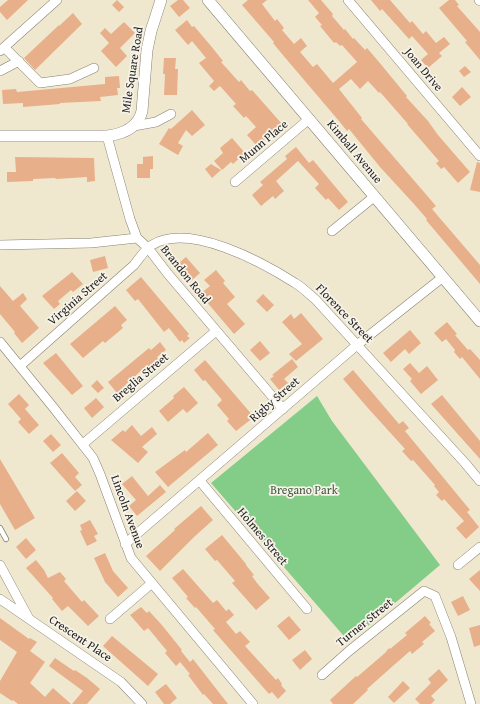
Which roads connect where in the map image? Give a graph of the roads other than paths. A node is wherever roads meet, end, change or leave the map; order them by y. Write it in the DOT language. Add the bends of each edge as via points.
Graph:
graph roads {
  1 [pos="57,0"];
  2 [pos="160,0"];
  3 [pos="208,0"];
  4 [pos="348,0"];
  5 [pos="3,49"];
  6 [pos="18,61"];
  7 [pos="94,68"];
  8 [pos="0,71"];
  9 [pos="171,114"];
  10 [pos="309,120"];
  11 [pos="134,126"];
  12 [pos="0,136"];
  13 [pos="107,136"];
  14 [pos="480,156"];
  15 [pos="235,182"];
  16 [pos="374,196"];
  17 [pos="332,231"];
  18 [pos="137,238"];
  19 [pos="0,244"];
  20 [pos="148,248"];
  21 [pos="442,277"];
  22 [pos="480,321"];
  23 [pos="216,331"];
  24 [pos="0,342"];
  25 [pos="357,345"];
  26 [pos="20,366"];
  27 [pos="283,409"];
  28 [pos="83,444"];
  29 [pos="200,480"];
  30 [pos="480,481"];
  31 [pos="0,528"];
  32 [pos="6,539"];
  33 [pos="125,544"];
  34 [pos="480,546"];
  35 [pos="0,565"];
  36 [pos="458,565"];
  37 [pos="152,583"];
  38 [pos="0,599"];
  39 [pos="307,609"];
  40 [pos="28,618"];
  41 [pos="110,619"];
  42 [pos="322,675"];
  43 [pos="467,702"];
  44 [pos="142,704"];
  45 [pos="253,704"];
  1 -- 5 [label="street"];
  2 -- 11 [label="street, Mile Square Road" via="151,31 142,111"];
  3 -- 10 [label="street, Kimball Avenue"];
  4 -- 14 [label="street, Joan Drive"];
  5 -- 6 [label="street"];
  6 -- 7 [label="street" via="40,83 70,79"];
  6 -- 8 [label="street"];
  9 -- 11 [label="street" via="156,122"];
  10 -- 15 [label="street, Munn Place"];
  10 -- 16 [label="street, Kimball Avenue"];
  11 -- 13 [label="street, Mile Square Road" via="123,133"];
  12 -- 13 [label="street, Mile Square Road"];
  13 -- 18 [label="street, Brandon Road"];
  16 -- 17 [label="street"];
  16 -- 21 [label="street, Kimball Avenue"];
  18 -- 19 [label="street" via="91,243"];
  18 -- 20 [label="street, Brandon Road"];
  20 -- 23 [label="street, Brandon Road"];
  20 -- 25 [label="street, Florence Street" via="162,241 184,238 234,250 296,283 316,300"];
  20 -- 26 [label="street, Virginia Street" via="134,265"];
  21 -- 22 [label="street, Kimball Avenue"];
  21 -- 25 [label="street, Rigby Street"];
  23 -- 27 [label="street, Brandon Road"];
  23 -- 28 [label="street, Breglia Street"];
  24 -- 26 [label="street, Lincoln Avenue"];
  25 -- 27 [label="street, Rigby Street"];
  25 -- 30 [label="street, Florence Street"];
  26 -- 28 [label="street, Lincoln Avenue"];
  27 -- 29 [label="street, Rigby Street"];
  28 -- 33 [label="street, Lincoln Avenue" via="100,474"];
  29 -- 33 [label="street, Rigby Street"];
  29 -- 39 [label="street, Holmes Street"];
  31 -- 32 [label="lane"];
  33 -- 37 [label="street, Lincoln Avenue" via="131,558"];
  34 -- 36 [label="street"];
  35 -- 40 [label="street"];
  37 -- 41 [label="street"];
  37 -- 45 [label="street, Lincoln Avenue"];
  38 -- 40 [label="street, Crescent Place"];
  40 -- 44 [label="street, Crescent Place" via="121,682"];
  42 -- 43 [label="street, Turner Street" via="424,590 435,596 451,637"];
}
